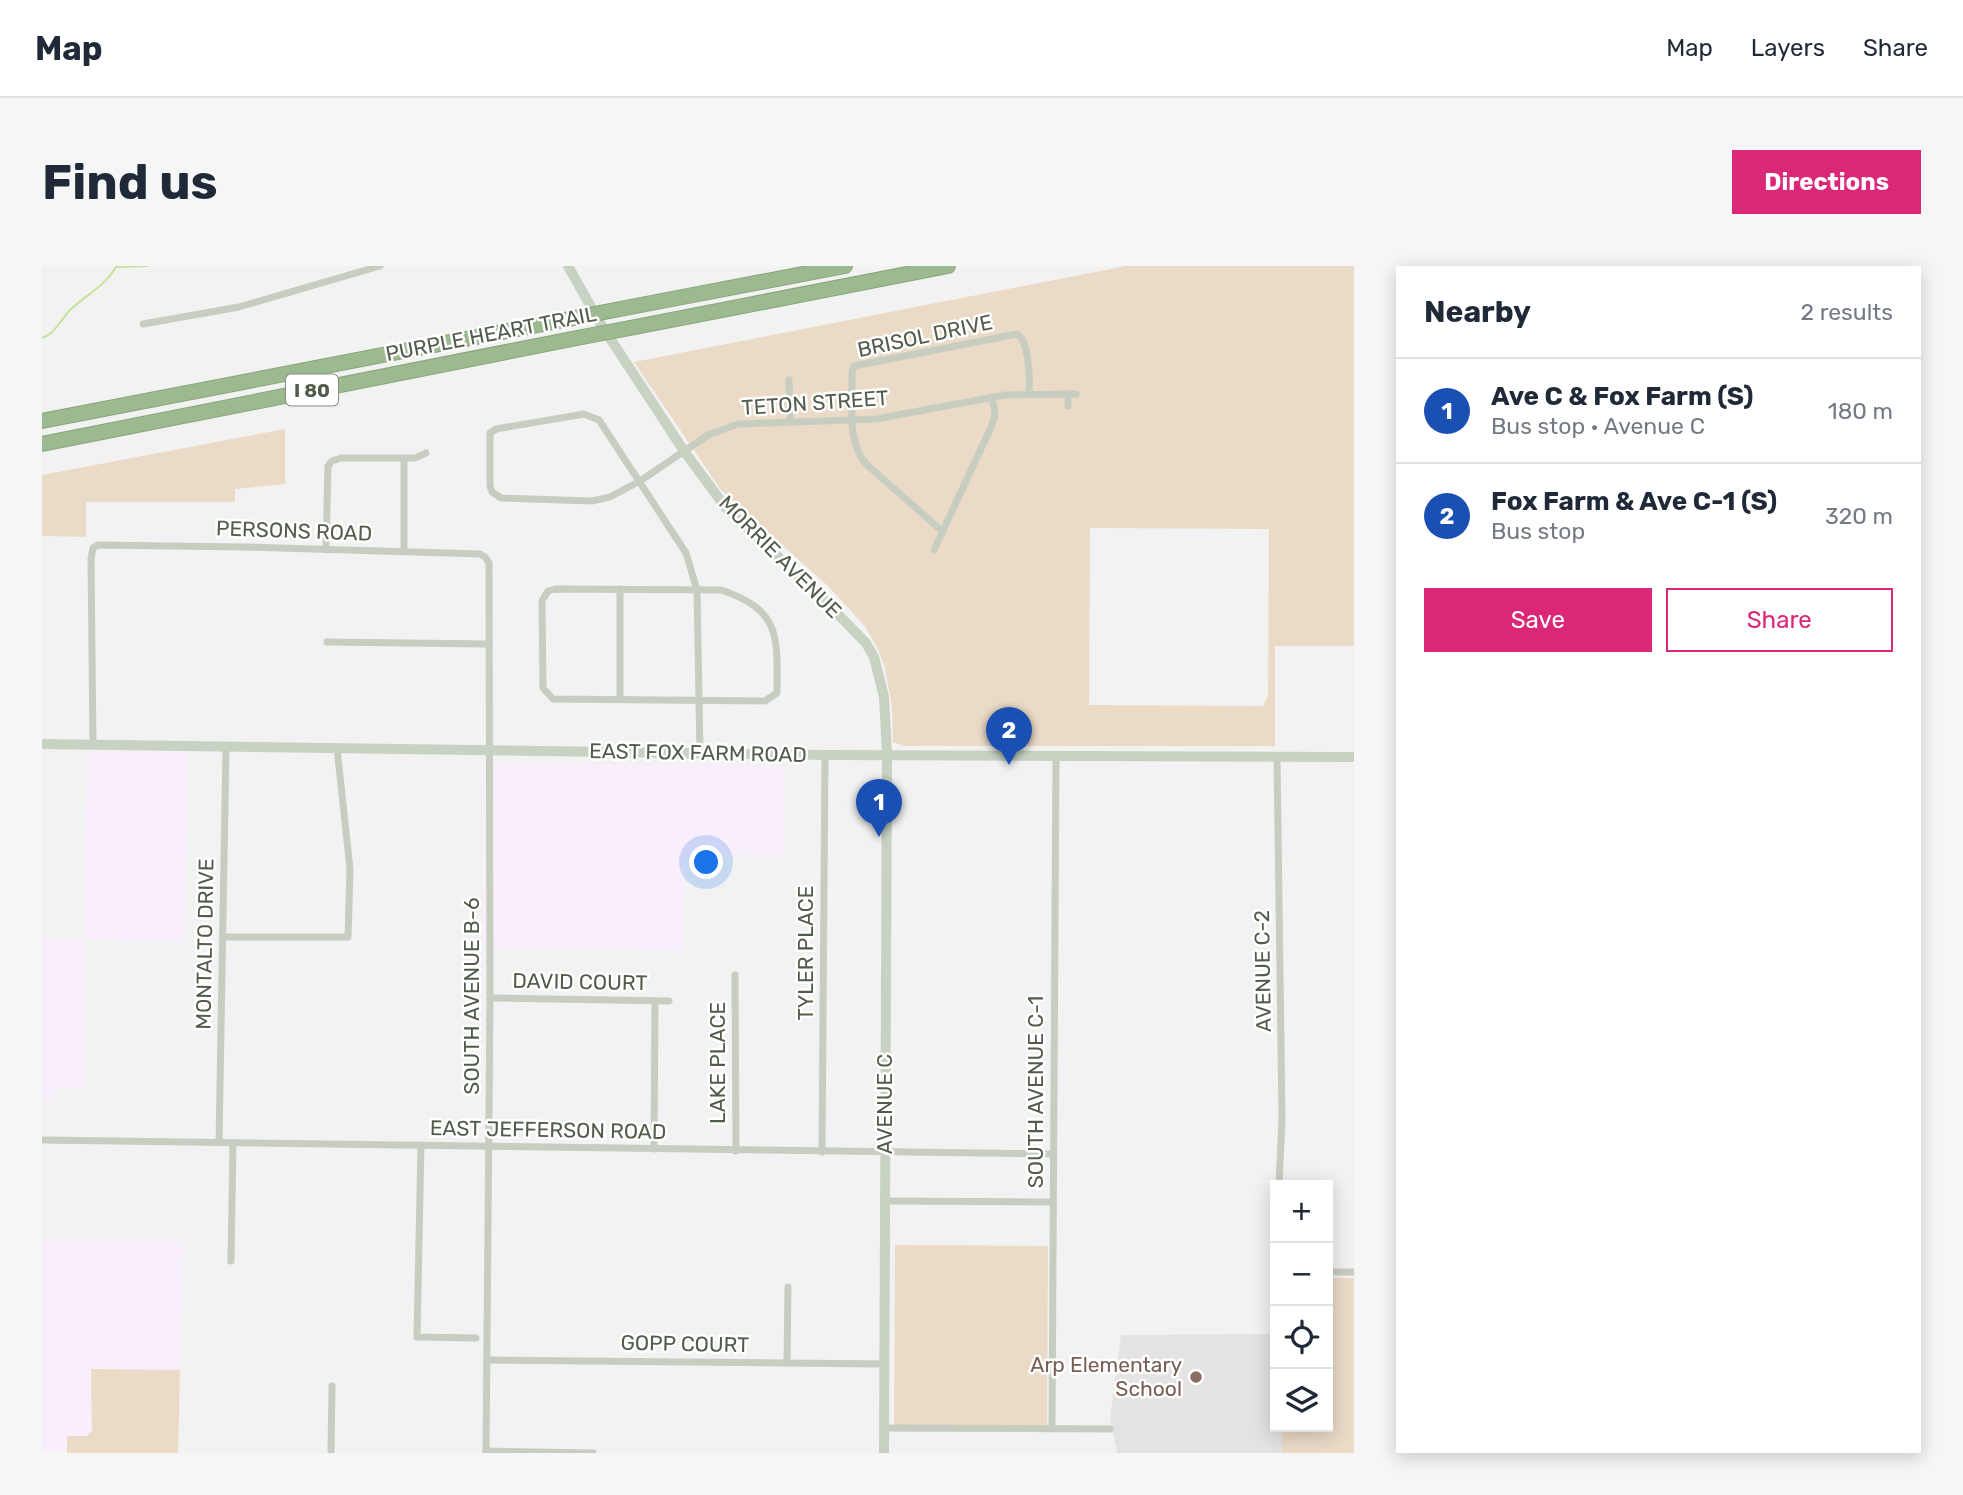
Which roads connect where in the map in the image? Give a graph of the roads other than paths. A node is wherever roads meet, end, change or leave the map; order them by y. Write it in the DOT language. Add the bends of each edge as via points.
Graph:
graph roads {
  1 [pos="380,266"];
  2 [pos="568,266"];
  3 [pos="845,266"];
  4 [pos="948,266"];
  5 [pos="366,268"];
  6 [pos="143,324"];
  7 [pos="789,380"];
  8 [pos="1029,393"];
  9 [pos="992,397"];
  10 [pos="1068,406"];
  11 [pos="42,420"];
  12 [pos="853,420"];
  13 [pos="790,421"];
  14 [pos="42,444"];
  15 [pos="684,451"];
  16 [pos="426,453"];
  17 [pos="404,459"];
  18 [pos="640,481"];
  19 [pos="943,532"];
  20 [pos="326,550"];
  21 [pos="934,550"];
  22 [pos="404,551"];
  23 [pos="489,563"];
  24 [pos="620,589"];
  25 [pos="697,590"];
  26 [pos="327,642"];
  27 [pos="489,644"];
  28 [pos="620,699"];
  29 [pos="699,700"];
  30 [pos="42,744"];
  31 [pos="93,745"];
  32 [pos="226,747"];
  33 [pos="337,748"];
  34 [pos="490,750"];
  35 [pos="700,753"];
  36 [pos="825,755"];
  37 [pos="887,755"];
  38 [pos="1056,755"];
  39 [pos="1278,756"];
  40 [pos="1354,757"];
  41 [pos="223,937"];
  42 [pos="735,975"];
  43 [pos="490,998"];
  44 [pos="655,1001"];
  45 [pos="669,1001"];
  46 [pos="42,1140"];
  47 [pos="219,1143"];
  48 [pos="233,1143"];
  49 [pos="421,1145"];
  50 [pos="488,1146"];
  51 [pos="654,1149"];
  52 [pos="736,1151"];
  53 [pos="822,1152"];
  54 [pos="884,1153"];
  55 [pos="1053,1154"];
  56 [pos="1279,1180"];
  57 [pos="884,1201"];
  58 [pos="1053,1202"];
  59 [pos="231,1261"];
  60 [pos="1333,1272"];
  61 [pos="1354,1272"];
  62 [pos="788,1287"];
  63 [pos="476,1338"];
  64 [pos="487,1360"];
  65 [pos="787,1363"];
  66 [pos="884,1364"];
  67 [pos="332,1386"];
  68 [pos="884,1428"];
  69 [pos="1052,1429"];
  70 [pos="1110,1429"];
  71 [pos="485,1452"];
  72 [pos="331,1453"];
  73 [pos="593,1453"];
  74 [pos="884,1453"];
  1 -- 5 [label="street"];
  2 -- 15 [label="main road, MORRIE AVENUE"];
  3 -- 11 [label="highway, PURPLE HEART TRAIL / I 80, bridge"];
  4 -- 14 [label="highway, PURPLE HEART TRAIL / I 80, bridge"];
  5 -- 6 [label="street" via="239,307"];
  7 -- 13 [label="street"];
  8 -- 9 [label="street, TETON STREET"];
  8 -- 10 [label="street, TETON STREET" via="1072,394"];
  8 -- 12 [label="street, BRISOL DRIVE" via="1025,350 1017,334 857,364 852,372"];
  9 -- 12 [label="street, TETON STREET"];
  9 -- 19 [label="street" via="992,425"];
  12 -- 13 [label="street, TETON STREET"];
  12 -- 19 [label="street, BRISOL DRIVE" via="860,457"];
  13 -- 15 [label="street, TETON STREET" via="738,424 708,435"];
  15 -- 18 [label="street, TETON STREET"];
  15 -- 37 [label="main road, MORRIE AVENUE" via="726,508 866,643 884,697"];
  16 -- 17 [label="street"];
  17 -- 20 [label="street" via="332,461 328,466"];
  17 -- 22 [label="street"];
  18 -- 18 [label="street, TETON STREET" via="594,416 584,414 489,433 489,486 501,498 592,500 610,497"];
  18 -- 25 [label="street" via="686,553"];
  19 -- 21 [label="street"];
  20 -- 22 [label="street, PERSONS ROAD"];
  20 -- 31 [label="street, PERSONS ROAD" via="109,544 93,548"];
  22 -- 23 [label="street, PERSONS ROAD" via="480,554"];
  23 -- 27 [label="street, SOUTH AVENUE B-6"];
  24 -- 25 [label="street"];
  24 -- 28 [label="street"];
  24 -- 28 [label="street" via="555,589 542,601 543,688 554,699"];
  25 -- 29 [label="street"];
  25 -- 29 [label="street" via="721,590 749,602 773,625 777,640 776,693 765,701"];
  26 -- 27 [label="street"];
  27 -- 34 [label="street, SOUTH AVENUE B-6"];
  28 -- 29 [label="street"];
  29 -- 35 [label="street"];
  30 -- 31 [label="main road, EAST FOX FARM ROAD"];
  31 -- 32 [label="main road, EAST FOX FARM ROAD"];
  32 -- 33 [label="main road, EAST FOX FARM ROAD"];
  32 -- 41 [label="street, MONTALTO DRIVE"];
  33 -- 34 [label="main road, EAST FOX FARM ROAD"];
  33 -- 41 [label="street" via="350,869 348,937"];
  34 -- 35 [label="main road, EAST FOX FARM ROAD"];
  34 -- 43 [label="street, SOUTH AVENUE B-6"];
  35 -- 36 [label="main road, EAST FOX FARM ROAD"];
  36 -- 37 [label="main road, EAST FOX FARM ROAD"];
  36 -- 53 [label="street, TYLER PLACE"];
  37 -- 38 [label="main road, EAST FOX FARM ROAD"];
  37 -- 54 [label="main road, AVENUE C"];
  38 -- 39 [label="main road, EAST FOX FARM ROAD"];
  38 -- 55 [label="street, SOUTH AVENUE C-1"];
  39 -- 40 [label="main road, EAST FOX FARM ROAD"];
  39 -- 56 [label="street, AVENUE C-2"];
  41 -- 47 [label="street, MONTALTO DRIVE"];
  42 -- 52 [label="street, LAKE PLACE"];
  43 -- 44 [label="street, DAVID COURT"];
  43 -- 50 [label="street, SOUTH AVENUE B-6"];
  44 -- 45 [label="street, DAVID COURT"];
  44 -- 51 [label="street"];
  46 -- 47 [label="street, EAST JEFFERSON ROAD"];
  47 -- 48 [label="street, EAST JEFFERSON ROAD"];
  48 -- 49 [label="street, EAST JEFFERSON ROAD"];
  48 -- 59 [label="street"];
  49 -- 50 [label="street, EAST JEFFERSON ROAD"];
  49 -- 63 [label="street" via="418,1337"];
  50 -- 51 [label="street, EAST JEFFERSON ROAD"];
  50 -- 64 [label="street, SOUTH AVENUE B-6"];
  51 -- 52 [label="street, EAST JEFFERSON ROAD"];
  52 -- 53 [label="street, EAST JEFFERSON ROAD"];
  53 -- 54 [label="street, EAST JEFFERSON ROAD"];
  54 -- 55 [label="street, EAST JEFFERSON ROAD"];
  54 -- 57 [label="main road, AVENUE C"];
  55 -- 58 [label="street, SOUTH AVENUE C-1"];
  57 -- 58 [label="street"];
  57 -- 66 [label="main road, AVENUE C"];
  58 -- 69 [label="street, SOUTH AVENUE C-1"];
  60 -- 61 [label="street"];
  62 -- 65 [label="street"];
  64 -- 65 [label="street, GOPP COURT"];
  64 -- 71 [label="street, SOUTH AVENUE B-6"];
  65 -- 66 [label="street, GOPP COURT"];
  66 -- 68 [label="main road, AVENUE C"];
  67 -- 72 [label="street"];
  68 -- 69 [label="street"];
  68 -- 74 [label="main road, AVENUE C"];
  69 -- 70 [label="street"];
  71 -- 73 [label="street"];
}
